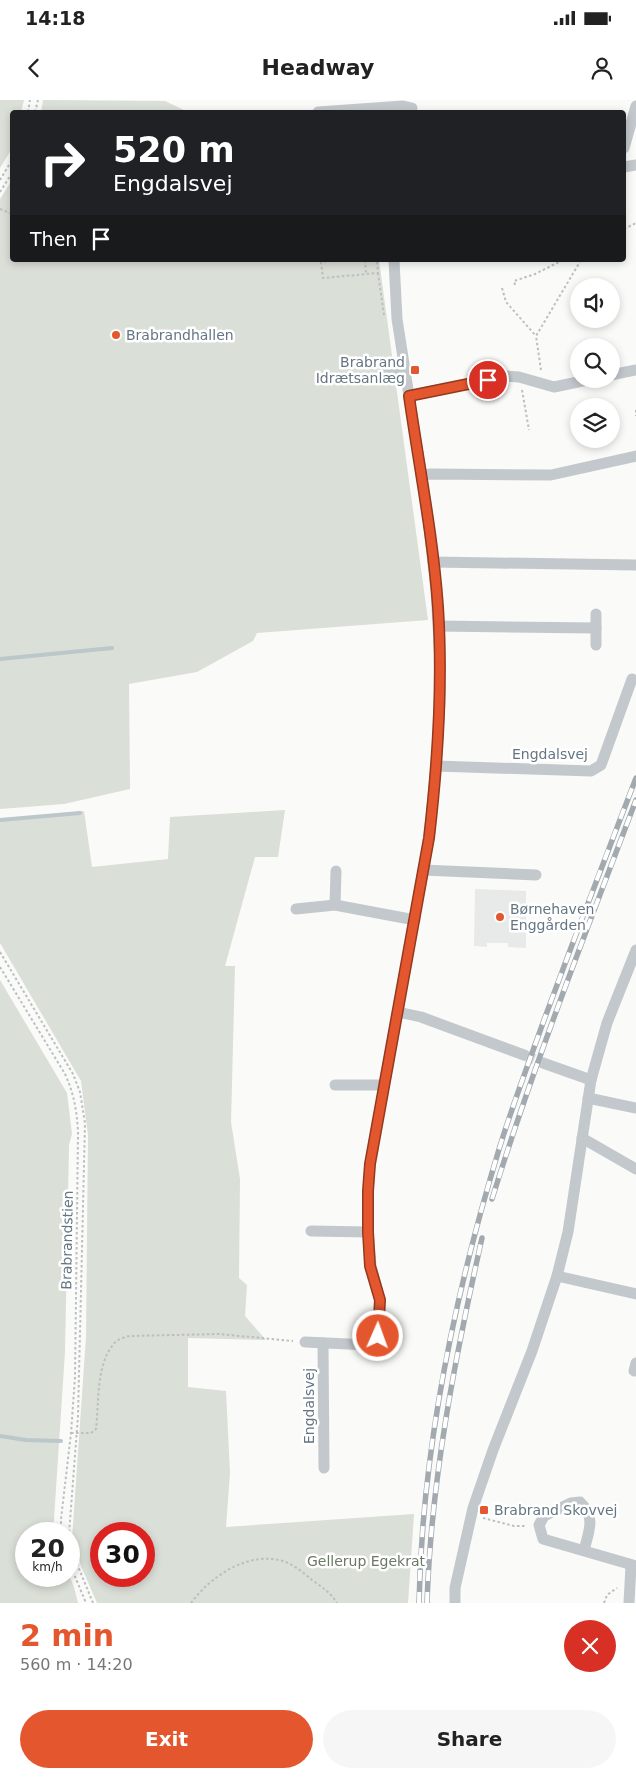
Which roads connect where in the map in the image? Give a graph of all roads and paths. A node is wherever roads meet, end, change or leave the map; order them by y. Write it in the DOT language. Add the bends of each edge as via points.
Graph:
graph roads {
  1 [pos="636,106"];
  2 [pos="413,107"];
  3 [pos="346,110"];
  4 [pos="626,141"];
  5 [pos="10,163"];
  6 [pos="10,175"];
  7 [pos="0,180"];
  8 [pos="0,192"];
  9 [pos="321,262"];
  10 [pos="365,262"];
  11 [pos="377,262"];
  12 [pos="394,262"];
  13 [pos="559,262"];
  14 [pos="580,262"];
  15 [pos="378,273"];
  16 [pos="366,274"];
  17 [pos="515,285"];
  18 [pos="502,288"];
  19 [pos="385,321"];
  20 [pos="536,336"];
  21 [pos="404,368"];
  22 [pos="636,370"];
  23 [pos="384,372"];
  24 [pos="620,373"];
  25 [pos="520,377"];
  26 [pos="539,383"];
  27 [pos="570,384"];
  28 [pos="409,396"];
  29 [pos="636,410"];
  30 [pos="636,416"];
  31 [pos="529,430"];
  32 [pos="636,456"];
  33 [pos="421,475"];
  34 [pos="433,562"];
  35 [pos="636,565"];
  36 [pos="596,614"];
  37 [pos="439,626"];
  38 [pos="596,628"];
  39 [pos="596,646"];
  40 [pos="632,679"];
  41 [pos="436,766"];
  42 [pos="424,870"];
  43 [pos="336,871"];
  44 [pos="536,875"];
  45 [pos="335,906"];
  46 [pos="296,909"];
  47 [pos="415,920"];
  48 [pos="636,950"];
  49 [pos="0,952"];
  50 [pos="0,967"];
  51 [pos="398,1012"];
  52 [pos="524,1055"];
  53 [pos="543,1063"];
  54 [pos="591,1080"];
  55 [pos="335,1085"];
  56 [pos="383,1085"];
  57 [pos="588,1098"];
  58 [pos="636,1108"];
  59 [pos="582,1138"];
  60 [pos="636,1169"];
  61 [pos="311,1231"];
  62 [pos="368,1232"];
  63 [pos="557,1276"];
  64 [pos="636,1294"];
  65 [pos="305,1342"];
  66 [pos="323,1343"];
  67 [pos="71,1432"];
  68 [pos="77,1433"];
  69 [pos="324,1468"];
  70 [pos="471,1514"];
  71 [pos="61,1522"];
  72 [pos="69,1522"];
  73 [pos="539,1525"];
  74 [pos="584,1550"];
  75 [pos="634,1565"];
  76 [pos="80,1571"];
  77 [pos="79,1587"];
  78 [pos="629,1587"];
  79 [pos="86,1603"];
  80 [pos="93,1603"];
  81 [pos="191,1603"];
  82 [pos="337,1603"];
  83 [pos="455,1603"];
  84 [pos="604,1603"];
  85 [pos="629,1603"];
  1 -- 4 [label="street"];
  2 -- 3 [label="street"];
  5 -- 7 [label="path"];
  6 -- 8 [label="path"];
  9 -- 16 [label="path" via="323,278"];
  10 -- 16 [label="path"];
  11 -- 15 [label="path"];
  12 -- 21 [label="street" via="396,311"];
  13 -- 17 [label="path" via="514,281"];
  14 -- 20 [label="path"];
  15 -- 16 [label="path"];
  15 -- 19 [label="path"];
  18 -- 20 [label="path" via="506,302"];
  20 -- 26 [label="path" via="541,375"];
  21 -- 23 [label="street"];
  21 -- 28 [label="street"];
  22 -- 24 [label="street"];
  25 -- 26 [label="street"];
  25 -- 28 [label="street" via="505,376"];
  25 -- 31 [label="path"];
  26 -- 27 [label="street" via="554,387"];
  28 -- 33 [label="street"];
  29 -- 30 [label="path"];
  32 -- 33 [label="street" via="551,475"];
  33 -- 34 [label="street"];
  34 -- 35 [label="street"];
  34 -- 37 [label="street"];
  36 -- 38 [label="street"];
  37 -- 38 [label="street"];
  37 -- 41 [label="street" via="440,704"];
  38 -- 39 [label="street"];
  40 -- 41 [label="street, Engdalsvej" via="601,765 591,771"];
  41 -- 42 [label="street"];
  42 -- 44 [label="street"];
  42 -- 47 [label="street"];
  43 -- 45 [label="street"];
  45 -- 46 [label="street"];
  45 -- 47 [label="street"];
  47 -- 51 [label="street"];
  48 -- 54 [label="street" via="607,1023"];
  49 -- 68 [label="path" via="73,1074 80,1092 85,1134"];
  50 -- 67 [label="path, Brabrandstien" via="65,1074 77,1109 75,1377"];
  51 -- 52 [label="street" via="422,1017"];
  51 -- 56 [label="street"];
  53 -- 54 [label="street"];
  54 -- 57 [label="street"];
  55 -- 56 [label="street"];
  56 -- 62 [label="street" via="370,1164"];
  57 -- 58 [label="street"];
  57 -- 59 [label="street"];
  59 -- 60 [label="street"];
  59 -- 63 [label="street" via="568,1232"];
  61 -- 62 [label="street"];
  62 -- 66 [label="street" via="370,1266 380,1300 376,1341 369,1344"];
  63 -- 64 [label="street"];
  63 -- 70 [label="street"];
  65 -- 66 [label="street"];
  65 -- 68 [label="path" via="219,1334 121,1338 113,1344 102,1365 96,1429 91,1433"];
  66 -- 69 [label="street, Engdalsvej"];
  67 -- 68 [label="path"];
  67 -- 71 [label="path, Brabrandstien"];
  68 -- 72 [label="path"];
  70 -- 73 [label="path" via="514,1526"];
  70 -- 83 [label="street" via="455,1588"];
  73 -- 74 [label="street" via="543,1539"];
  73 -- 74 [label="street" via="544,1516 580,1502 591,1520"];
  74 -- 75 [label="street"];
  75 -- 78 [label="street"];
  76 -- 80 [label="path"];
  77 -- 79 [label="path"];
  78 -- 84 [label="path" via="619,1587 607,1595"];
  78 -- 85 [label="street"];
  81 -- 82 [label="path" via="218,1575 251,1561 270,1558 285,1561 308,1576"];
}
